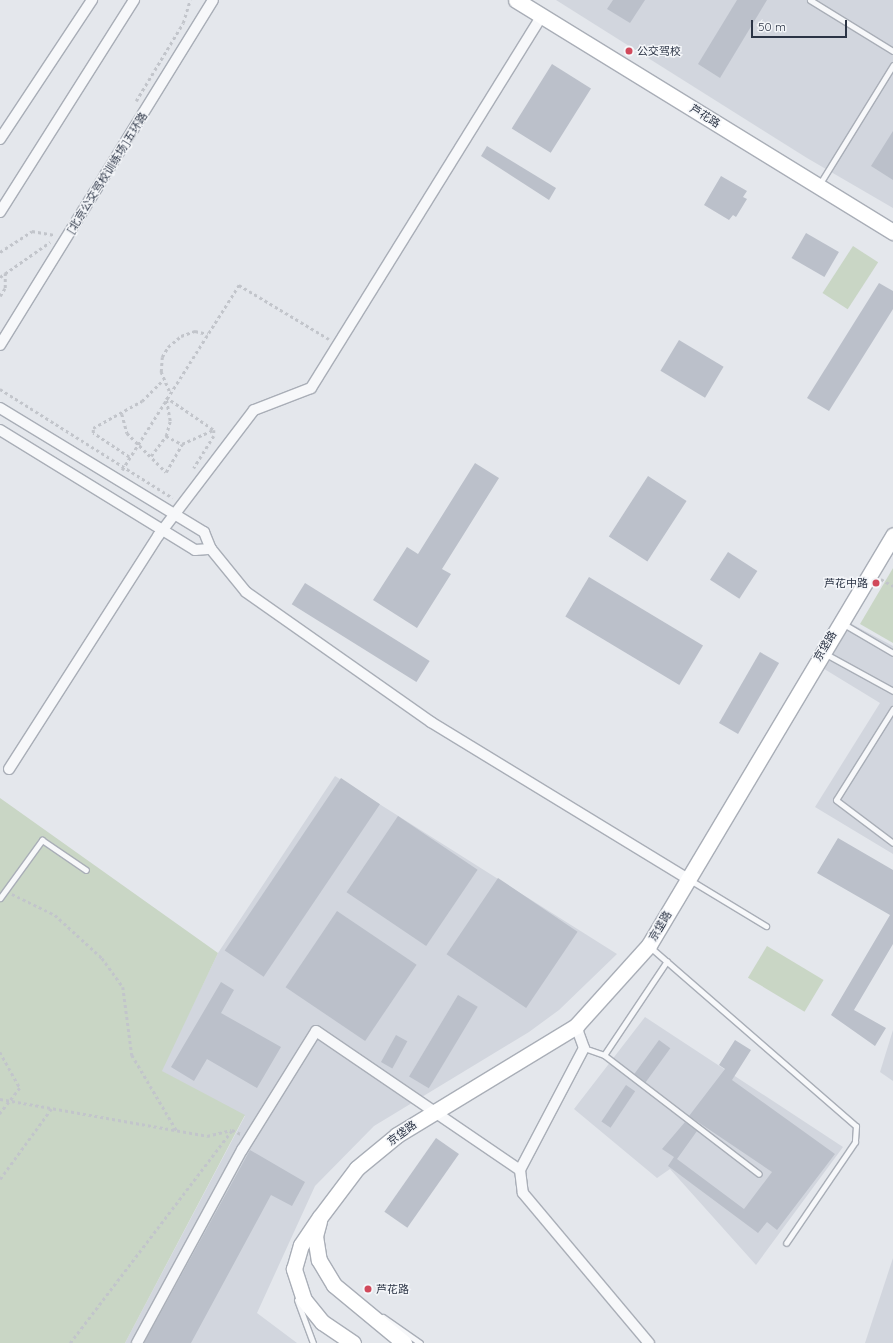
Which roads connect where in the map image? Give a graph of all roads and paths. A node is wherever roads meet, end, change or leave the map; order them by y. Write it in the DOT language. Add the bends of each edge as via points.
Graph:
graph roads {
  1 [pos="92,0"];
  2 [pos="134,0"];
  3 [pos="213,0"];
  4 [pos="516,0"];
  5 [pos="810,0"];
  6 [pos="542,16"];
  7 [pos="893,52"];
  8 [pos="893,65"];
  9 [pos="0,139"];
  10 [pos="818,185"];
  11 [pos="0,212"];
  12 [pos="893,232"];
  13 [pos="0,252"];
  14 [pos="5,273"];
  15 [pos="0,277"];
  16 [pos="0,296"];
  17 [pos="208,334"];
  18 [pos="338,344"];
  19 [pos="0,345"];
  20 [pos="163,380"];
  21 [pos="0,389"];
  22 [pos="169,391"];
  23 [pos="166,397"];
  24 [pos="0,408"];
  25 [pos="122,414"];
  26 [pos="0,430"];
  27 [pos="214,430"];
  28 [pos="166,436"];
  29 [pos="137,442"];
  30 [pos="182,444"];
  31 [pos="151,456"];
  32 [pos="129,457"];
  33 [pos="124,467"];
  34 [pos="190,474"];
  35 [pos="117,479"];
  36 [pos="178,493"];
  37 [pos="174,499"];
  38 [pos="184,505"];
  39 [pos="176,515"];
  40 [pos="163,530"];
  41 [pos="893,535"];
  42 [pos="211,549"];
  43 [pos="840,622"];
  44 [pos="821,651"];
  45 [pos="893,652"];
  46 [pos="893,691"];
  47 [pos="893,709"];
  48 [pos="9,770"];
  49 [pos="893,843"];
  50 [pos="86,870"];
  51 [pos="688,879"];
  52 [pos="6,891"];
  53 [pos="0,898"];
  54 [pos="766,926"];
  55 [pos="649,945"];
  56 [pos="667,962"];
  57 [pos="576,1026"];
  58 [pos="584,1048"];
  59 [pos="0,1052"];
  60 [pos="604,1055"];
  61 [pos="0,1099"];
  62 [pos="11,1103"];
  63 [pos="50,1109"];
  64 [pos="436,1110"];
  65 [pos="0,1114"];
  66 [pos="177,1130"];
  67 [pos="232,1130"];
  68 [pos="250,1138"];
  69 [pos="520,1170"];
  70 [pos="759,1174"];
  71 [pos="0,1179"];
  72 [pos="320,1217"];
  73 [pos="786,1242"];
  74 [pos="294,1269"];
  75 [pos="334,1285"];
  76 [pos="70,1343"];
  77 [pos="137,1343"];
  78 [pos="314,1343"];
  79 [pos="353,1343"];
  80 [pos="404,1343"];
  81 [pos="420,1343"];
  82 [pos="649,1343"];
  1 -- 9 [label="street"];
  2 -- 11 [label="street"];
  3 -- 19 [label="street, [北京公交驾校训练场]五环路"];
  4 -- 6 [label="street, 芦花路"];
  5 -- 7 [label="lane"];
  6 -- 10 [label="street, 芦花路"];
  6 -- 18 [label="street"];
  8 -- 10 [label="lane"];
  10 -- 12 [label="street, 芦花路"];
  13 -- 14 [label="path" via="32,232 58,236"];
  14 -- 15 [label="path"];
  14 -- 16 [label="path" via="5,288"];
  17 -- 18 [label="path" via="239,284"];
  17 -- 20 [label="path" via="195,331 180,336 168,347 162,357"];
  17 -- 22 [label="path"];
  18 -- 38 [label="street" via="311,388 254,410"];
  20 -- 22 [label="path"];
  20 -- 25 [label="path" via="142,401"];
  21 -- 33 [label="path"];
  22 -- 23 [label="path"];
  23 -- 27 [label="path"];
  23 -- 28 [label="path" via="170,421"];
  23 -- 29 [label="path"];
  24 -- 35 [label="street"];
  25 -- 29 [label="path" via="123,427"];
  25 -- 32 [label="path" via="93,428 93,433"];
  26 -- 40 [label="street"];
  27 -- 30 [label="path"];
  27 -- 34 [label="path" via="214,436"];
  28 -- 30 [label="path"];
  28 -- 31 [label="path"];
  29 -- 31 [label="path"];
  29 -- 32 [label="path"];
  30 -- 31 [label="path" via="166,472"];
  32 -- 33 [label="path"];
  33 -- 35 [label="path"];
  33 -- 37 [label="path"];
  35 -- 39 [label="street"];
  36 -- 37 [label="path"];
  37 -- 38 [label="path"];
  38 -- 39 [label="street"];
  39 -- 40 [label="street"];
  39 -- 42 [label="street" via="204,532"];
  40 -- 42 [label="street" via="196,550"];
  40 -- 48 [label="street"];
  41 -- 43 [label="street, 京垡路"];
  42 -- 51 [label="street" via="246,592 395,697"];
  43 -- 44 [label="street, 京垡路"];
  43 -- 45 [label="lane"];
  44 -- 46 [label="lane"];
  44 -- 51 [label="street, 京垡路"];
  47 -- 49 [label="lane" via="836,800"];
  50 -- 52 [label="lane" via="42,840"];
  51 -- 54 [label="lane"];
  51 -- 55 [label="street, 京垡路"];
  52 -- 53 [label="lane"];
  52 -- 66 [label="path" via="55,915 102,958 123,987 132,1055"];
  55 -- 56 [label="lane"];
  55 -- 57 [label="street, 京垡路"];
  56 -- 60 [label="lane"];
  56 -- 73 [label="lane" via="856,1126 855,1142"];
  57 -- 58 [label="street"];
  57 -- 64 [label="street, 京垡路"];
  58 -- 60 [label="lane"];
  58 -- 69 [label="street"];
  59 -- 62 [label="path" via="20,1088"];
  60 -- 70 [label="lane"];
  61 -- 62 [label="path"];
  62 -- 63 [label="path"];
  62 -- 65 [label="path"];
  63 -- 66 [label="path"];
  63 -- 71 [label="path"];
  64 -- 68 [label="street" via="316,1031"];
  64 -- 69 [label="street"];
  64 -- 72 [label="street, 京垡路" via="397,1135 357,1168"];
  66 -- 67 [label="path" via="207,1136"];
  67 -- 68 [label="path"];
  67 -- 76 [label="path"];
  68 -- 77 [label="street"];
  69 -- 82 [label="street" via="523,1193"];
  72 -- 74 [label="street" via="301,1245"];
  72 -- 75 [label="street" via="316,1249"];
  74 -- 78 [label="lane" via="302,1320"];
  74 -- 79 [label="street" via="304,1300 322,1322"];
  75 -- 80 [label="street"];
  75 -- 81 [label="lane"];
}
